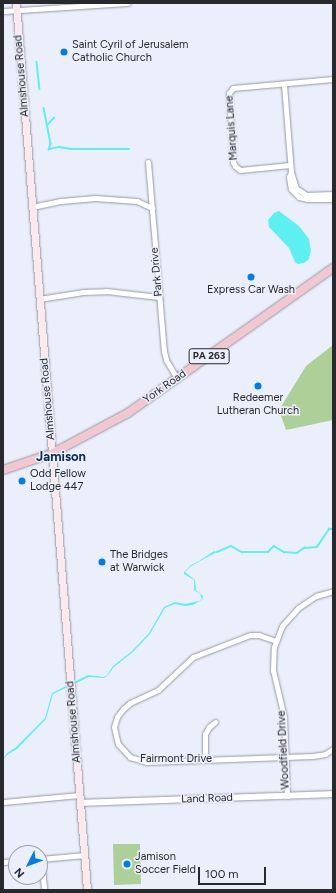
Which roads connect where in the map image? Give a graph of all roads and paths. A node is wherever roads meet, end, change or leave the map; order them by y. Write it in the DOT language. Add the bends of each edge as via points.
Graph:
graph roads {
  1 [pos="128,3"];
  2 [pos="16,7"];
  3 [pos="3,11"];
  4 [pos="333,79"];
  5 [pos="284,85"];
  6 [pos="148,162"];
  7 [pos="290,165"];
  8 [pos="291,172"];
  9 [pos="333,194"];
  10 [pos="333,199"];
  11 [pos="32,207"];
  12 [pos="152,208"];
  13 [pos="333,268"];
  14 [pos="159,297"];
  15 [pos="39,299"];
  16 [pos="178,378"];
  17 [pos="52,452"];
  18 [pos="3,470"];
  19 [pos="333,591"];
  20 [pos="276,641"];
  21 [pos="215,722"];
  22 [pos="333,749"];
  23 [pos="286,756"];
  24 [pos="205,759"];
  25 [pos="333,794"];
  26 [pos="80,795"];
  27 [pos="287,796"];
  28 [pos="3,802"];
  29 [pos="81,803"];
  30 [pos="85,855"];
  31 [pos="48,858"];
  32 [pos="87,890"];
  1 -- 2 [label="street"];
  2 -- 3 [label="street"];
  2 -- 11 [label="main road, Almshouse Road"];
  4 -- 5 [label="street, Marquis Lane"];
  5 -- 7 [label="street"];
  5 -- 7 [label="street, Marquis Lane" via="233,88 228,96 233,162 240,170"];
  6 -- 12 [label="street, Park Drive"];
  7 -- 8 [label="street"];
  8 -- 9 [label="street" via="296,188 303,194"];
  8 -- 10 [label="street" via="291,188 299,197"];
  11 -- 12 [label="street" via="95,198 136,201"];
  11 -- 15 [label="main road, Almshouse Road"];
  12 -- 14 [label="street, Park Drive"];
  13 -- 16 [label="highway, York Road / PA 263"];
  14 -- 15 [label="street" via="124,292 94,292"];
  14 -- 16 [label="street, Park Drive" via="165,358"];
  15 -- 17 [label="main road, Almshouse Road"];
  16 -- 17 [label="highway, York Road / PA 263" via="128,413"];
  17 -- 18 [label="highway, York Road / PA 263"];
  17 -- 26 [label="main road, Almshouse Road"];
  19 -- 20 [label="street, Woodfield Drive" via="310,599 298,608 282,626"];
  20 -- 23 [label="street, Woodfield Drive" via="273,670 284,717"];
  20 -- 24 [label="street, Fairmont Drive" via="259,635 250,635 193,657 158,690 127,705 117,718 114,727 116,739 121,750 130,757 146,762"];
  21 -- 24 [label="street" via="205,734"];
  22 -- 23 [label="street, Fairmont Drive" via="319,755"];
  23 -- 24 [label="street, Fairmont Drive"];
  23 -- 27 [label="street, Woodfield Drive"];
  25 -- 27 [label="street, Land Road"];
  26 -- 28 [label="street"];
  26 -- 29 [label="main road, Almshouse Road"];
  27 -- 29 [label="street, Land Road"];
  29 -- 30 [label="main road, Almshouse Road"];
  30 -- 31 [label="street"];
  30 -- 32 [label="main road, Almshouse Road"];
}
